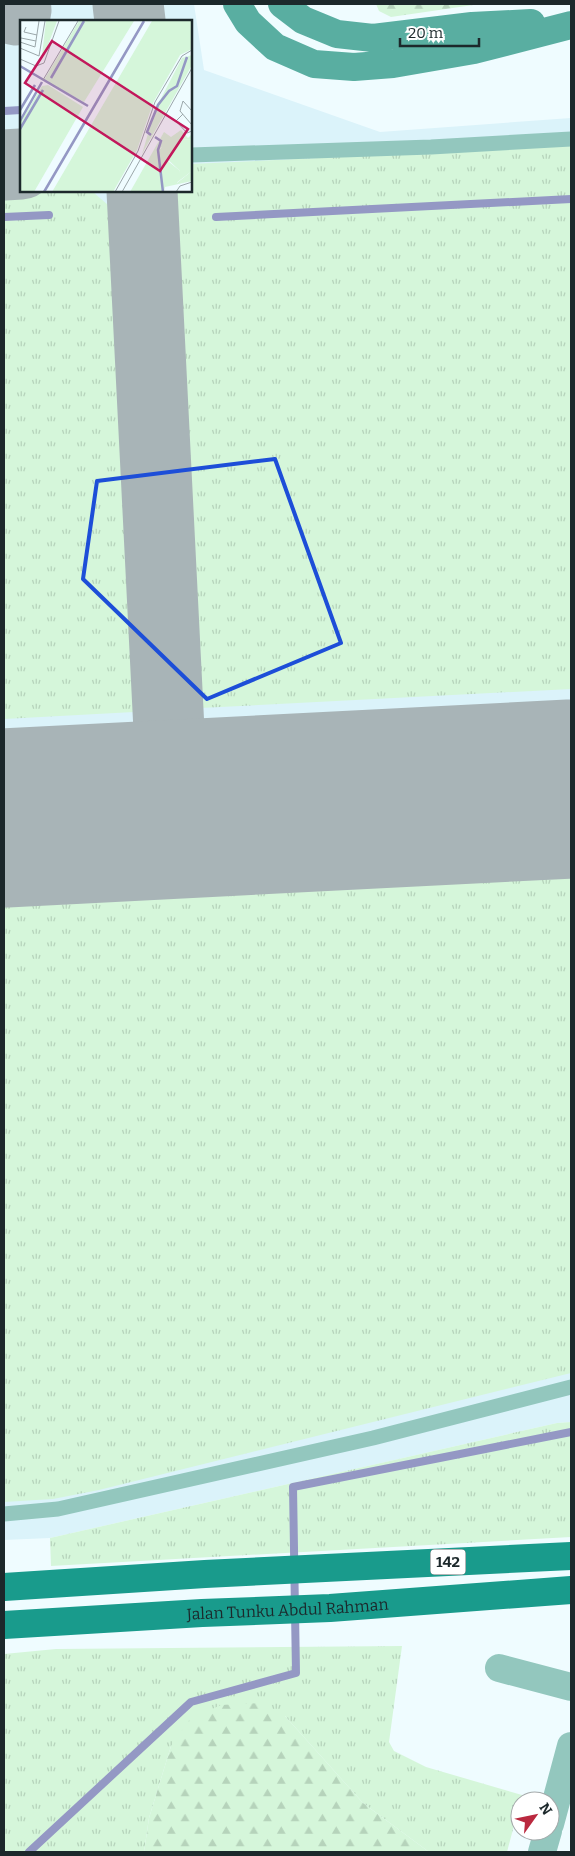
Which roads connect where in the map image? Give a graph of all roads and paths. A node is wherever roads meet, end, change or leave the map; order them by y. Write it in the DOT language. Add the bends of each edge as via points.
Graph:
graph roads {
  1 [pos="237,4"];
  2 [pos="282,4"];
  3 [pos="571,21"];
  4 [pos="571,25"];
  5 [pos="571,139"];
  6 [pos="192,155"];
  7 [pos="571,1388"];
  8 [pos="4,1514"];
  9 [pos="571,1556"];
  10 [pos="4,1587"];
  11 [pos="571,1590"];
  12 [pos="4,1625"];
  13 [pos="499,1668"];
  14 [pos="571,1687"];
  15 [pos="571,1746"];
  16 [pos="559,1791"];
  1 -- 4 [label="main road" via="248,22 275,47 314,64 354,67 393,64 474,50"];
  2 -- 3 [label="main road" via="303,20 337,34 373,38 472,26"];
  5 -- 6 [label="lane"];
  7 -- 8 [label="lane" via="372,1438 58,1509"];
  9 -- 10 [label="main road, 142"];
  11 -- 12 [label="main road, Jalan Tunku Abdul Rahman / 142" via="330,1608"];
  13 -- 14 [label="street"];
  15 -- 16 [label="street"];
}
